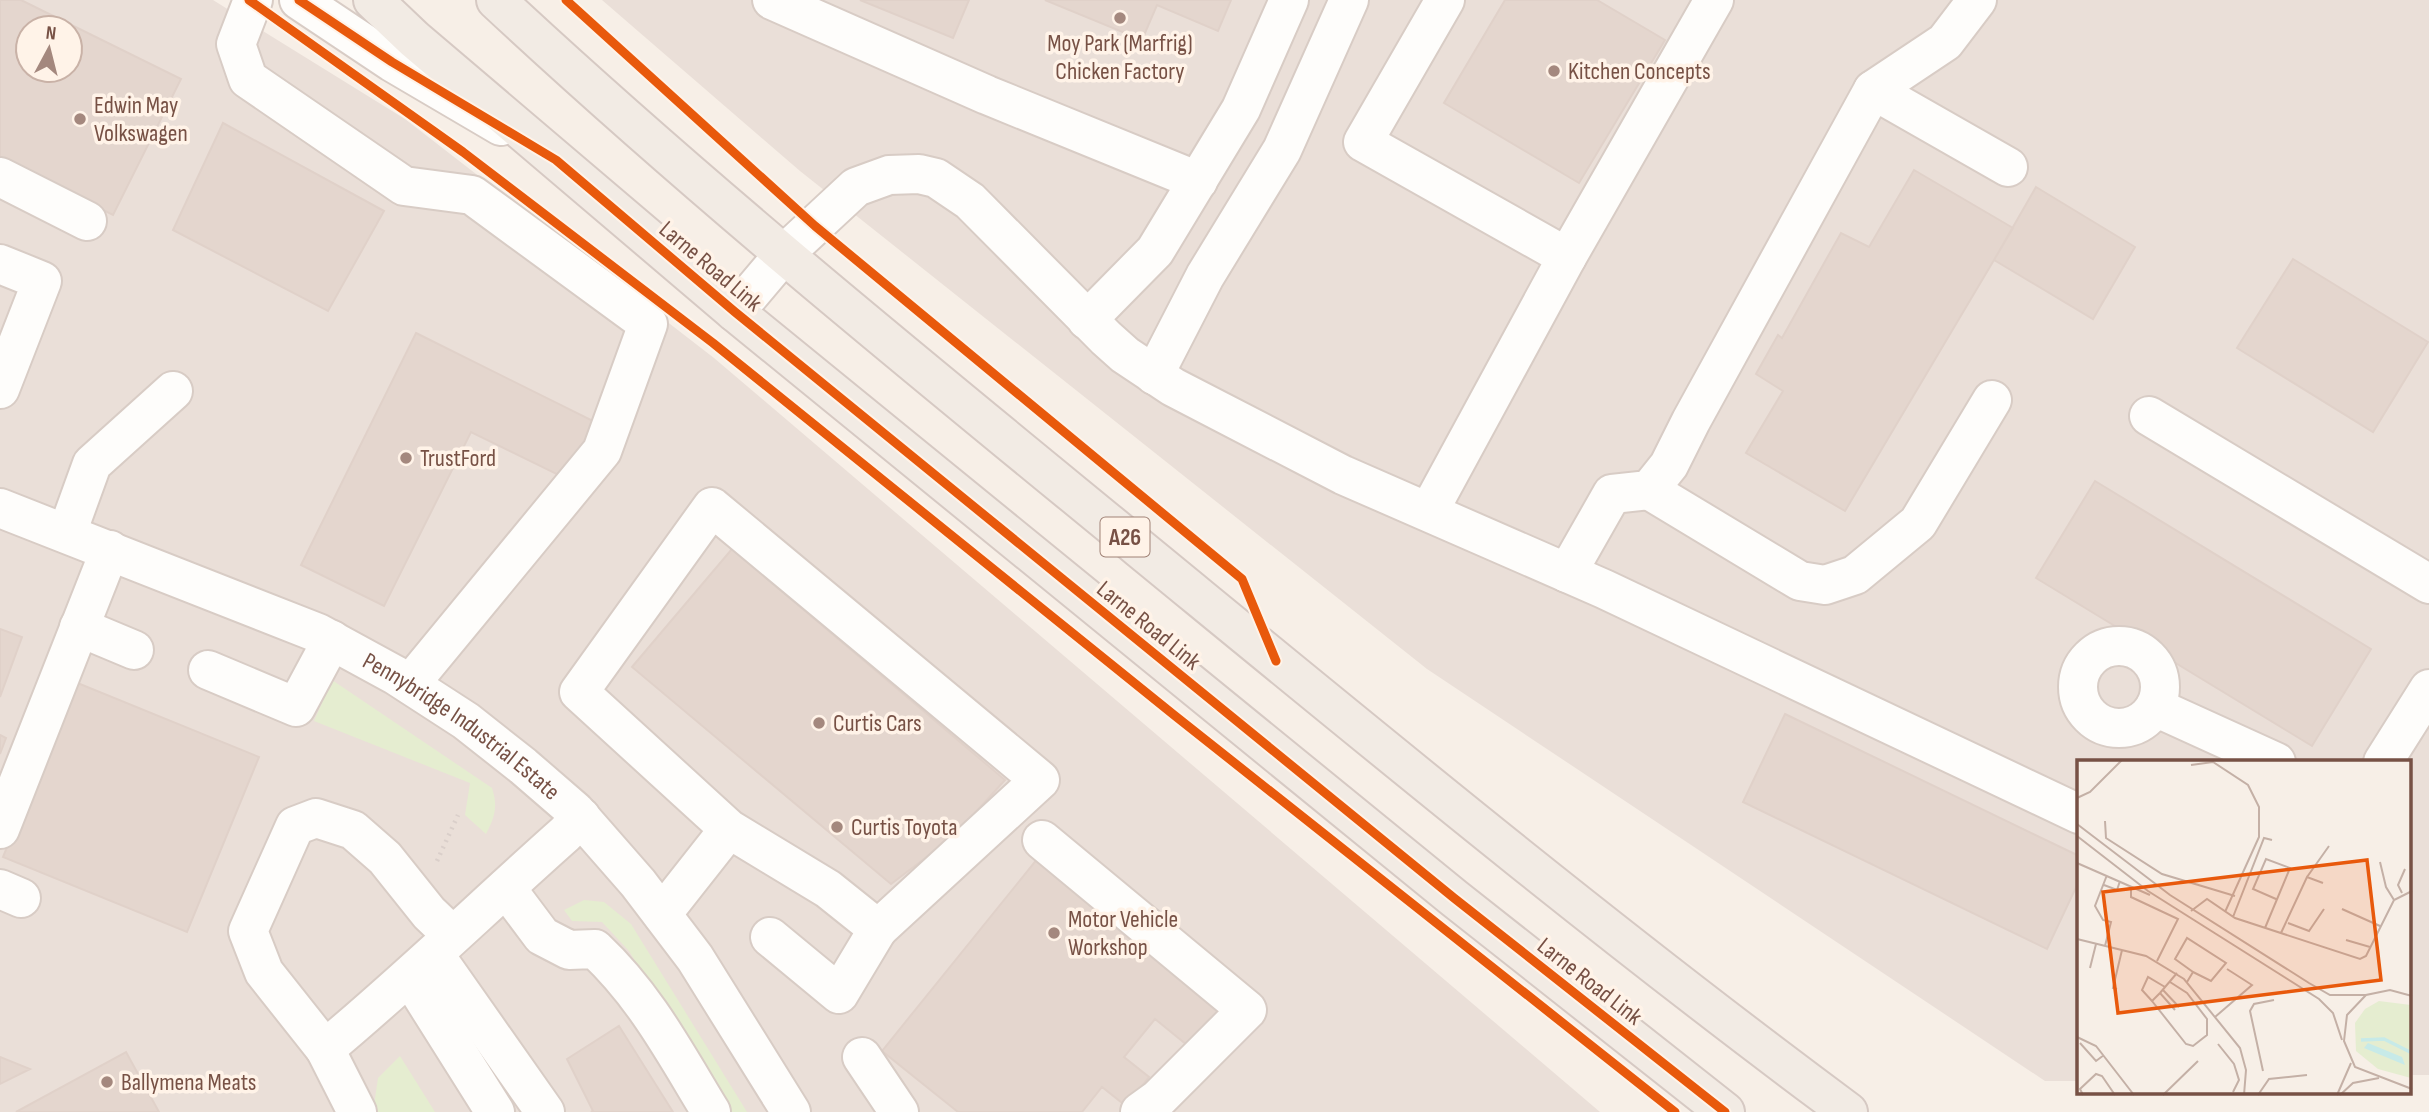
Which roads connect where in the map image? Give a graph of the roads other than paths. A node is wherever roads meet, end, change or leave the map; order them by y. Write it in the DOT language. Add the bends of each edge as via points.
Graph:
graph roads {
  1 [pos="253,0"];
  2 [pos="299,0"];
  3 [pos="373,0"];
  4 [pos="496,0"];
  5 [pos="772,0"];
  6 [pos="1289,0"];
  7 [pos="1349,0"];
  8 [pos="1445,0"];
  9 [pos="1714,0"];
  10 [pos="1976,0"];
  11 [pos="1873,90"];
  12 [pos="556,160"];
  13 [pos="2008,167"];
  14 [pos="0,177"];
  15 [pos="1198,181"];
  16 [pos="87,221"];
  17 [pos="784,254"];
  18 [pos="1567,257"];
  19 [pos="0,264"];
  20 [pos="735,312"];
  21 [pos="1087,320"];
  22 [pos="1154,375"];
  23 [pos="0,389"];
  24 [pos="173,391"];
  25 [pos="1992,400"];
  26 [pos="2149,416"];
  27 [pos="1649,490"];
  28 [pos="0,508"];
  29 [pos="1429,511"];
  30 [pos="67,533"];
  31 [pos="110,550"];
  32 [pos="1567,573"];
  33 [pos="2429,584"];
  34 [pos="79,627"];
  35 [pos="332,640"];
  36 [pos="134,650"];
  37 [pos="208,670"];
  38 [pos="410,684"];
  39 [pos="2429,689"];
  40 [pos="2155,707"];
  41 [pos="2272,760"];
  42 [pos="2384,760"];
  43 [pos="2077,813"];
  44 [pos="580,817"];
  45 [pos="0,829"];
  46 [pos="729,829"];
  47 [pos="1042,840"];
  48 [pos="506,888"];
  49 [pos="662,914"];
  50 [pos="878,929"];
  51 [pos="770,936"];
  52 [pos="422,964"];
  53 [pos="325,1049"];
  54 [pos="862,1057"];
  55 [pos="357,1112"];
  56 [pos="468,1112"];
  57 [pos="495,1112"];
  58 [pos="518,1112"];
  59 [pos="545,1112"];
  60 [pos="711,1112"];
  61 [pos="790,1112"];
  62 [pos="899,1112"];
  63 [pos="1140,1112"];
  64 [pos="1725,1112"];
  65 [pos="1848,1112"];
  1 -- 38 [label="street" via="236,44 248,79 404,187 472,195 648,324 602,452"];
  2 -- 12 [label="street"];
  3 -- 12 [label="main road, Larne Road Link"];
  4 -- 17 [label="main road, A26" via="602,99"];
  5 -- 15 [label="street"];
  6 -- 15 [label="street" via="1241,110"];
  7 -- 22 [label="street" via="1282,150 1205,276"];
  8 -- 18 [label="street" via="1363,142"];
  9 -- 18 [label="street"];
  10 -- 11 [label="street" via="1945,42"];
  11 -- 13 [label="street"];
  11 -- 27 [label="street" via="1669,465"];
  12 -- 20 [label="main road, Larne Road Link"];
  14 -- 16 [label="street"];
  15 -- 21 [label="street" via="1155,251"];
  17 -- 20 [label="street"];
  17 -- 21 [label="street" via="856,187 888,175 928,175 970,201"];
  17 -- 65 [label="main road, A26" via="1502,846"];
  18 -- 29 [label="street"];
  19 -- 23 [label="street" via="42,281"];
  20 -- 64 [label="main road, Larne Road Link" via="1454,898"];
  21 -- 22 [label="street"];
  22 -- 29 [label="street" via="1343,475"];
  24 -- 30 [label="street" via="92,464"];
  25 -- 27 [label="street" via="1918,523 1855,575 1825,585 1800,581"];
  26 -- 33 [label="street"];
  27 -- 32 [label="street" via="1612,494"];
  28 -- 30 [label="street, Pennybridge Industrial Estate"];
  29 -- 32 [label="street"];
  30 -- 31 [label="street, Pennybridge Industrial Estate"];
  31 -- 34 [label="street"];
  31 -- 35 [label="street, Pennybridge Industrial Estate"];
  32 -- 43 [label="street"];
  34 -- 36 [label="street"];
  34 -- 45 [label="street"];
  35 -- 37 [label="street" via="296,707"];
  35 -- 38 [label="street, Pennybridge Industrial Estate"];
  38 -- 44 [label="street, Pennybridge Industrial Estate" via="466,721"];
  39 -- 42 [label="street"];
  40 -- 41 [label="street"];
  44 -- 48 [label="street"];
  44 -- 49 [label="street, Pennybridge Industrial Estate"];
  46 -- 49 [label="street"];
  46 -- 50 [label="street" via="828,890"];
  46 -- 50 [label="street" via="579,692 712,507 1040,780"];
  47 -- 63 [label="street" via="1247,1010 1158,1100"];
  48 -- 52 [label="street"];
  48 -- 60 [label="street" via="542,936 569,950 595,949 614,968 646,1006"];
  49 -- 61 [label="street, Pennybridge Industrial Estate" via="695,958"];
  50 -- 51 [label="street" via="839,995"];
  52 -- 53 [label="street"];
  52 -- 53 [label="street" via="429,913 385,858 353,830 316,818 295,826 248,931 264,972"];
  52 -- 56 [label="street"];
  52 -- 57 [label="street"];
  52 -- 58 [label="street"];
  52 -- 59 [label="street"];
  53 -- 55 [label="street"];
  54 -- 62 [label="street"];
}
